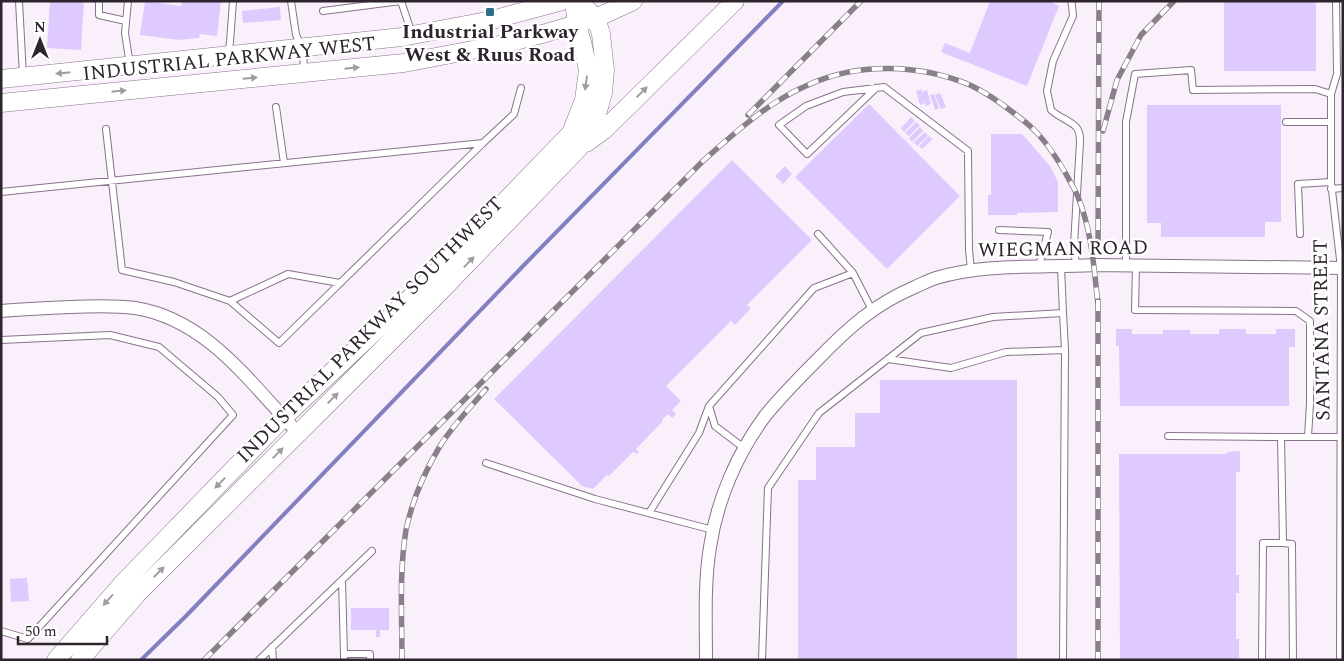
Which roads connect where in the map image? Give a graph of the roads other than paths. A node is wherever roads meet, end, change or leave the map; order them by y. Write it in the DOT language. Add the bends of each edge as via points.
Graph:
graph roads {
  1 [pos="19,1"];
  2 [pos="99,1"];
  3 [pos="128,1"];
  4 [pos="233,1"];
  5 [pos="291,1"];
  6 [pos="401,1"];
  7 [pos="562,1"];
  8 [pos="576,1"];
  9 [pos="633,1"];
  10 [pos="735,1"];
  11 [pos="1071,1"];
  12 [pos="1336,1"];
  13 [pos="323,11"];
  14 [pos="596,18"];
  15 [pos="126,21"];
  16 [pos="577,25"];
  17 [pos="413,35"];
  18 [pos="303,49"];
  19 [pos="227,56"];
  20 [pos="1340,57"];
  21 [pos="130,66"];
  22 [pos="304,73"];
  23 [pos="23,77"];
  24 [pos="1,80"];
  25 [pos="521,88"];
  26 [pos="876,88"];
  27 [pos="1331,94"];
  28 [pos="1,103"];
  29 [pos="276,107"];
  30 [pos="1286,122"];
  31 [pos="1331,122"];
  32 [pos="106,129"];
  33 [pos="483,143"];
  34 [pos="579,148"];
  35 [pos="284,163"];
  36 [pos="113,181"];
  37 [pos="1331,185"];
  38 [pos="1343,188"];
  39 [pos="1,192"];
  40 [pos="1339,222"];
  41 [pos="999,230"];
  42 [pos="818,234"];
  43 [pos="1300,234"];
  44 [pos="1039,266"];
  45 [pos="1076,266"];
  46 [pos="1131,266"];
  47 [pos="1061,267"];
  48 [pos="1342,268"];
  49 [pos="971,270"];
  50 [pos="853,273"];
  51 [pos="340,283"];
  52 [pos="230,302"];
  53 [pos="1,310"];
  54 [pos="872,310"];
  55 [pos="1064,313"];
  56 [pos="1,340"];
  57 [pos="1065,350"];
  58 [pos="888,359"];
  59 [pos="1342,373"];
  60 [pos="709,406"];
  61 [pos="1342,409"];
  62 [pos="284,418"];
  63 [pos="298,433"];
  64 [pos="1168,436"];
  65 [pos="1308,437"];
  66 [pos="1341,437"];
  67 [pos="1281,438"];
  68 [pos="744,448"];
  69 [pos="486,463"];
  70 [pos="649,513"];
  71 [pos="713,530"];
  72 [pos="1284,544"];
  73 [pos="372,551"];
  74 [pos="342,580"];
  75 [pos="1341,626"];
  76 [pos="1,631"];
  77 [pos="272,647"];
  78 [pos="344,657"];
  79 [pos="56,660"];
  80 [pos="80,660"];
  81 [pos="259,660"];
  82 [pos="272,660"];
  83 [pos="370,660"];
  84 [pos="706,660"];
  85 [pos="762,660"];
  86 [pos="1063,660"];
  87 [pos="1262,660"];
  88 [pos="1293,660"];
  89 [pos="1340,660"];
  1 -- 23 [label="lane"];
  2 -- 15 [label="lane" via="99,15"];
  3 -- 15 [label="lane"];
  4 -- 19 [label="lane"];
  5 -- 18 [label="lane" via="296,35"];
  6 -- 13 [label="lane"];
  6 -- 17 [label="lane"];
  7 -- 17 [label="main road, INDUSTRIAL PARKWAY WEST" via="492,20"];
  8 -- 14 [label="main road, INDUSTRIAL PARKWAY SOUTHWEST"];
  8 -- 16 [label="main road, INDUSTRIAL PARKWAY SOUTHWEST"];
  9 -- 14 [label="main road, INDUSTRIAL PARKWAY WEST"];
  34 -- 10 [label="main road, one-way" via="604,130"];
  11 -- 45 [label="lane" via="1073,16 1053,61 1047,91 1050,110 1076,127 1079,134"];
  12 -- 20 [label="lane, SANTANA STREET"];
  14 -- 16 [label="main road, INDUSTRIAL PARKWAY WEST"];
  14 -- 34 [label="main road, INDUSTRIAL PARKWAY SOUTHWEST" via="605,70 602,94 595,121"];
  15 -- 21 [label="lane"];
  22 -- 16 [label="main road, INDUSTRIAL PARKWAY WEST, one-way" via="444,56"];
  16 -- 62 [label="main road, INDUSTRIAL PARKWAY SOUTHWEST, one-way" via="588,70 584,100 571,133 424,285"];
  17 -- 18 [label="main road, INDUSTRIAL PARKWAY WEST"];
  18 -- 19 [label="main road, INDUSTRIAL PARKWAY WEST"];
  18 -- 22 [label="lane"];
  19 -- 21 [label="main road, INDUSTRIAL PARKWAY WEST"];
  20 -- 27 [label="lane, SANTANA STREET"];
  21 -- 23 [label="main road, INDUSTRIAL PARKWAY WEST, one-way"];
  28 -- 22 [label="main road, INDUSTRIAL PARKWAY WEST, one-way"];
  23 -- 24 [label="main road, INDUSTRIAL PARKWAY WEST"];
  25 -- 33 [label="lane" via="514,114"];
  26 -- 26 [label="lane" via="843,92 806,106 779,125 807,154"];
  26 -- 49 [label="lane" via="884,87 968,151"];
  27 -- 31 [label="lane, SANTANA STREET"];
  27 -- 46 [label="lane" via="1315,89 1193,90 1191,70 1135,74 1126,122"];
  29 -- 35 [label="lane"];
  30 -- 31 [label="lane"];
  31 -- 37 [label="lane, SANTANA STREET"];
  32 -- 36 [label="lane"];
  33 -- 35 [label="lane"];
  33 -- 51 [label="lane"];
  63 -- 34 [label="main road, INDUSTRIAL PARKWAY SOUTHWEST, one-way"];
  35 -- 36 [label="lane"];
  36 -- 39 [label="lane"];
  36 -- 52 [label="lane" via="122,270 174,282"];
  37 -- 38 [label="lane"];
  37 -- 40 [label="lane, SANTANA STREET"];
  37 -- 43 [label="lane" via="1298,184"];
  40 -- 48 [label="lane, SANTANA STREET"];
  41 -- 44 [label="lane" via="1048,232"];
  42 -- 50 [label="lane"];
  44 -- 47 [label="street, WIEGMAN ROAD"];
  44 -- 49 [label="street, WIEGMAN ROAD"];
  45 -- 46 [label="street, WIEGMAN ROAD"];
  45 -- 47 [label="street, WIEGMAN ROAD"];
  46 -- 48 [label="street, WIEGMAN ROAD"];
  46 -- 65 [label="lane" via="1135,310 1296,311 1310,321"];
  47 -- 55 [label="lane"];
  48 -- 59 [label="lane, SANTANA STREET"];
  49 -- 54 [label="street, WIEGMAN ROAD" via="935,278"];
  50 -- 54 [label="lane"];
  50 -- 60 [label="lane" via="814,288"];
  51 -- 52 [label="lane" via="288,274"];
  51 -- 52 [label="lane" via="279,342"];
  53 -- 62 [label="street" via="101,306 136,308 170,318 200,335 227,357"];
  54 -- 68 [label="street, WIEGMAN ROAD" via="842,335 790,388 765,416"];
  55 -- 57 [label="lane"];
  55 -- 58 [label="lane" via="993,317 921,333"];
  56 -- 76 [label="lane" via="110,335 159,347 218,397 234,415 28,639"];
  57 -- 58 [label="lane" via="1006,352 951,368"];
  57 -- 86 [label="lane"];
  58 -- 85 [label="lane" via="820,413 768,488"];
  59 -- 61 [label="lane, SANTANA STREET"];
  60 -- 68 [label="lane" via="715,426"];
  60 -- 70 [label="lane" via="699,433"];
  61 -- 66 [label="lane, SANTANA STREET"];
  62 -- 63 [label="street"];
  62 -- 79 [label="main road, INDUSTRIAL PARKWAY SOUTHWEST, one-way" via="124,582"];
  80 -- 63 [label="main road, INDUSTRIAL PARKWAY SOUTHWEST, one-way" via="137,594"];
  64 -- 67 [label="lane"];
  65 -- 66 [label="lane"];
  65 -- 67 [label="lane"];
  66 -- 75 [label="lane, SANTANA STREET"];
  67 -- 72 [label="lane"];
  68 -- 71 [label="street, WIEGMAN ROAD" via="729,479"];
  69 -- 70 [label="lane"];
  70 -- 71 [label="lane"];
  71 -- 84 [label="street, WIEGMAN ROAD" via="706,584"];
  72 -- 87 [label="lane" via="1263,543"];
  72 -- 88 [label="lane" via="1292,544"];
  73 -- 74 [label="lane"];
  74 -- 77 [label="lane"];
  74 -- 78 [label="lane"];
  75 -- 89 [label="lane, SANTANA STREET"];
  77 -- 81 [label="lane"];
  77 -- 82 [label="lane"];
  78 -- 83 [label="lane" via="370,654"];
}
